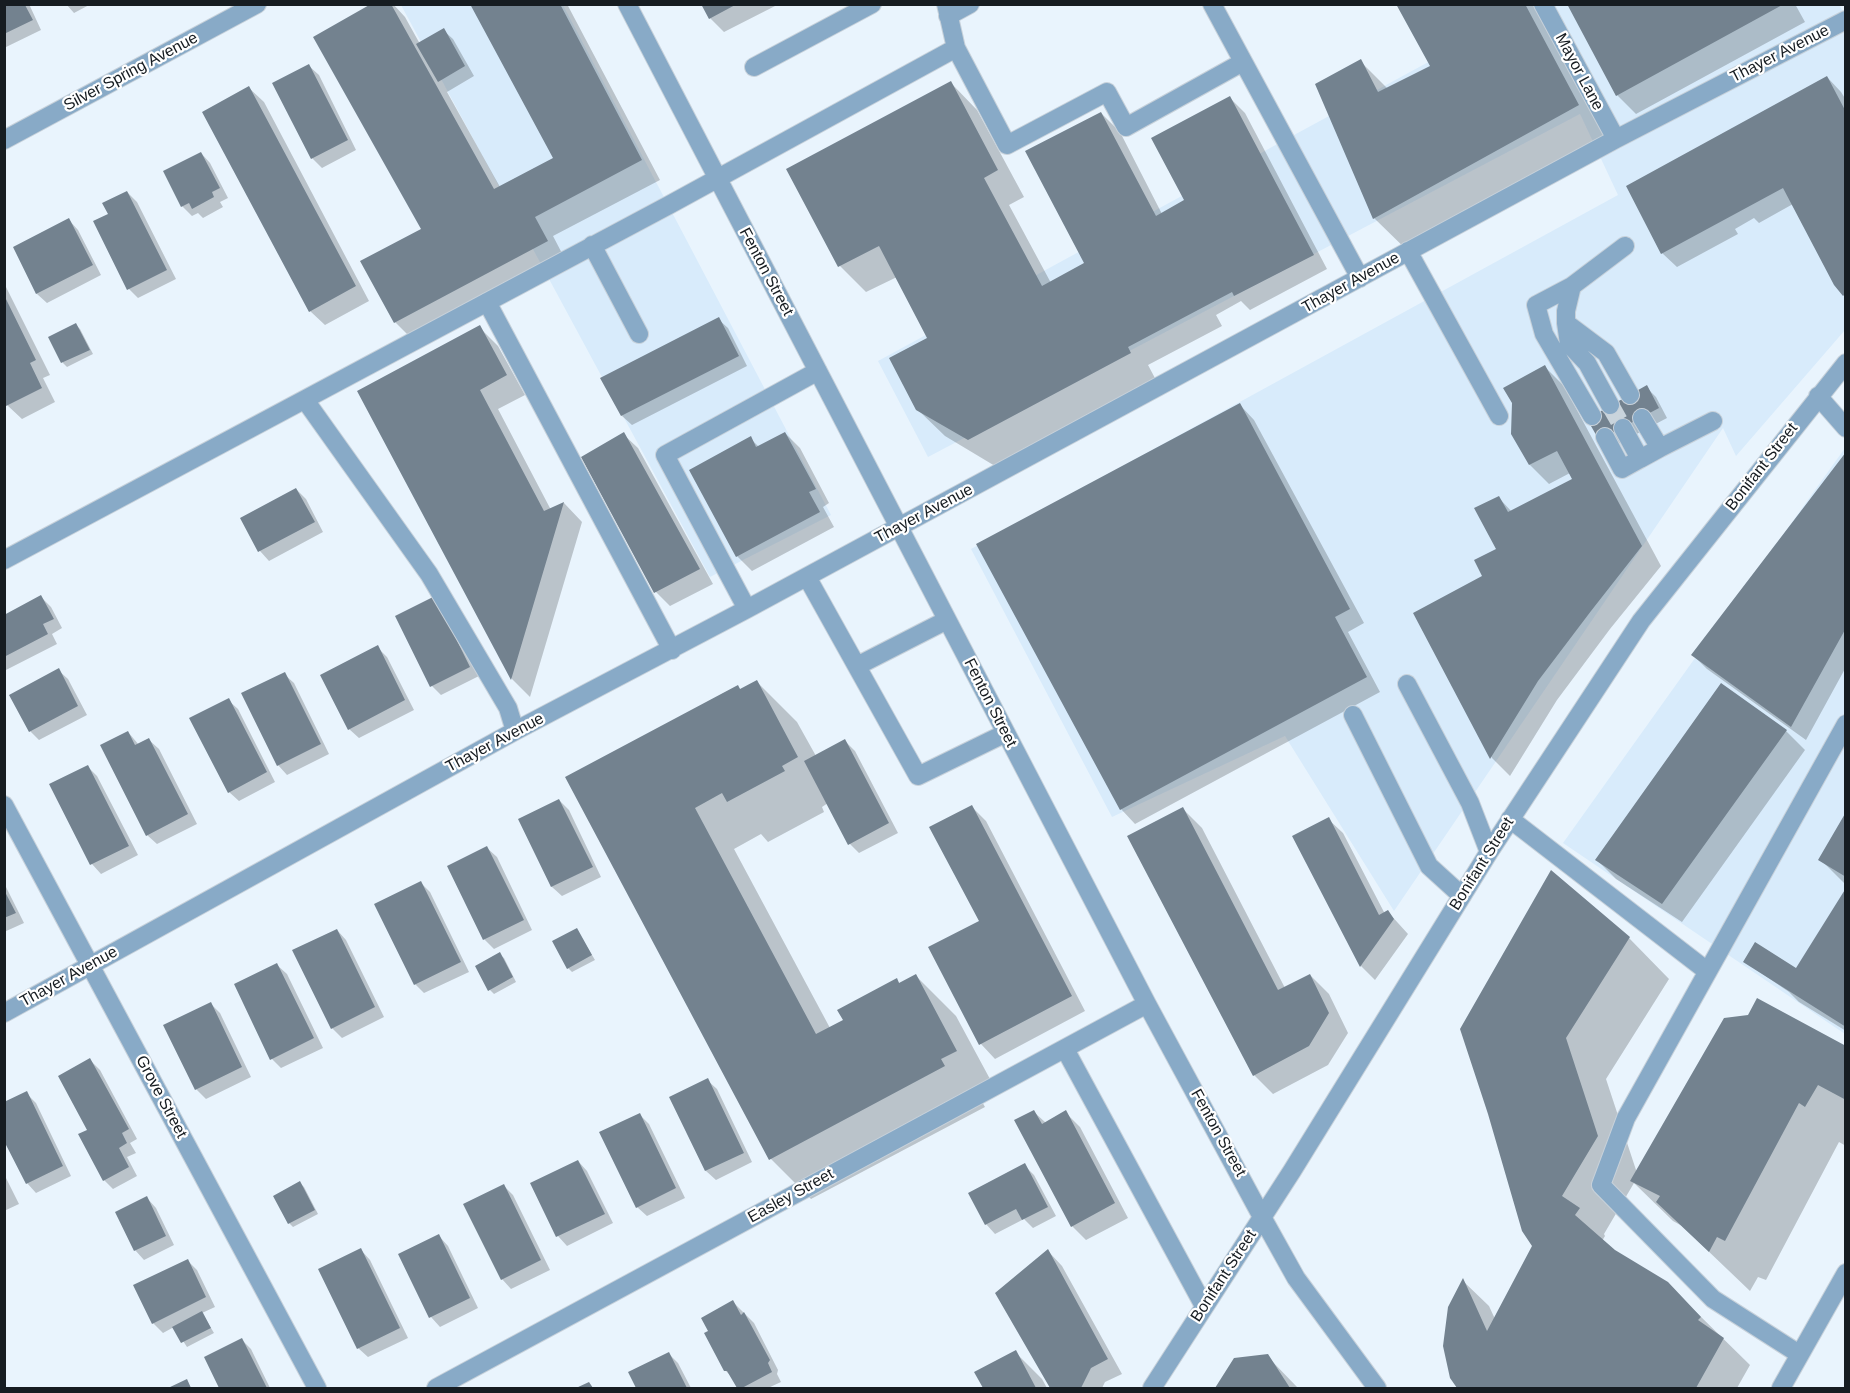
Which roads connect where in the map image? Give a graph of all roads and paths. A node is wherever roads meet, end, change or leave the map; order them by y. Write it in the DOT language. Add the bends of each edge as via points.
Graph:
graph roads {
  1 [pos="257,4"];
  2 [pos="627,4"];
  3 [pos="872,4"];
  4 [pos="970,4"];
  5 [pos="1212,4"];
  6 [pos="1543,4"];
  7 [pos="947,10"];
  8 [pos="1845,20"];
  9 [pos="956,48"];
  10 [pos="1243,62"];
  11 [pos="754,67"];
  12 [pos="1616,139"];
  13 [pos="4,140"];
  14 [pos="718,178"];
  15 [pos="592,245"];
  16 [pos="1625,246"];
  17 [pos="1408,251"];
  18 [pos="1360,278"];
  19 [pos="1572,286"];
  20 [pos="487,302"];
  21 [pos="1566,323"];
  22 [pos="639,334"];
  23 [pos="1845,363"];
  24 [pos="818,371"];
  25 [pos="1630,395"];
  26 [pos="1818,396"];
  27 [pos="305,400"];
  28 [pos="1610,405"];
  29 [pos="1498,416"];
  30 [pos="1592,416"];
  31 [pos="1642,418"];
  32 [pos="1713,421"];
  33 [pos="1623,428"];
  34 [pos="1845,429"];
  35 [pos="1605,437"];
  36 [pos="1660,448"];
  37 [pos="1640,459"];
  38 [pos="899,527"];
  39 [pos="4,560"];
  40 [pos="807,577"];
  41 [pos="747,609"];
  42 [pos="947,620"];
  43 [pos="672,650"];
  44 [pos="857,666"];
  45 [pos="1407,684"];
  46 [pos="1353,715"];
  47 [pos="1845,723"];
  48 [pos="515,731"];
  49 [pos="1006,733"];
  50 [pos="4,805"];
  51 [pos="1510,819"];
  52 [pos="1488,852"];
  53 [pos="1462,896"];
  54 [pos="90,965"];
  55 [pos="1707,971"];
  56 [pos="1147,1004"];
  57 [pos="4,1013"];
  58 [pos="1065,1048"];
  59 [pos="1262,1217"];
  60 [pos="1845,1273"];
  61 [pos="1204,1306"];
  62 [pos="1799,1354"];
  63 [pos="317,1389"];
  64 [pos="436,1389"];
  65 [pos="1152,1389"];
  66 [pos="1377,1389"];
  67 [pos="1781,1389"];
  1 -- 13 [label="street, Silver Spring Avenue"];
  2 -- 14 [label="street, Fenton Street"];
  3 -- 11 [label="street"];
  4 -- 7 [label="street"];
  5 -- 10 [label="street"];
  6 -- 12 [label="street, Mayor Lane"];
  7 -- 9 [label="street"];
  8 -- 12 [label="street, Thayer Avenue"];
  9 -- 10 [label="street" via="1007,145 1107,92 1126,127"];
  9 -- 14 [label="street"];
  10 -- 18 [label="street"];
  12 -- 17 [label="street, Thayer Avenue"];
  14 -- 15 [label="street"];
  14 -- 24 [label="street, Fenton Street"];
  15 -- 20 [label="street"];
  15 -- 22 [label="street"];
  16 -- 19 [label="street"];
  17 -- 18 [label="street, Thayer Avenue"];
  17 -- 29 [label="street"];
  18 -- 38 [label="street, Thayer Avenue"];
  19 -- 21 [label="street"];
  19 -- 30 [label="street" via="1536,305 1544,334"];
  20 -- 27 [label="street"];
  20 -- 43 [label="street"];
  21 -- 25 [label="street" via="1606,352"];
  21 -- 28 [label="street" via="1569,344 1587,363"];
  23 -- 26 [label="street, Bonifant Street"];
  24 -- 38 [label="street, Fenton Street"];
  24 -- 41 [label="street" via="665,455"];
  26 -- 34 [label="street"];
  26 -- 51 [label="street, Bonifant Street" via="1641,621"];
  27 -- 39 [label="street"];
  27 -- 48 [label="street" via="429,574 507,708"];
  31 -- 36 [label="street"];
  32 -- 36 [label="street"];
  33 -- 37 [label="street"];
  35 -- 37 [label="street" via="1622,469"];
  36 -- 37 [label="street"];
  38 -- 40 [label="street, Thayer Avenue"];
  38 -- 42 [label="street, Fenton Street"];
  40 -- 41 [label="street, Thayer Avenue"];
  40 -- 44 [label="street"];
  41 -- 43 [label="street, Thayer Avenue"];
  42 -- 44 [label="street"];
  42 -- 49 [label="street, Fenton Street"];
  43 -- 48 [label="street, Thayer Avenue"];
  44 -- 49 [label="street" via="918,776"];
  45 -- 52 [label="street" via="1470,803"];
  46 -- 53 [label="street" via="1429,866"];
  47 -- 55 [label="street"];
  48 -- 54 [label="street, Thayer Avenue"];
  49 -- 56 [label="street, Fenton Street"];
  50 -- 54 [label="street, Grove Street"];
  51 -- 52 [label="street, Bonifant Street"];
  51 -- 55 [label="street"];
  52 -- 53 [label="street, Bonifant Street"];
  53 -- 59 [label="street, Bonifant Street"];
  54 -- 57 [label="street, Thayer Avenue"];
  54 -- 63 [label="street, Grove Street"];
  55 -- 62 [label="street" via="1626,1118 1601,1185 1713,1299"];
  56 -- 58 [label="street, Easley Street"];
  56 -- 59 [label="street, Fenton Street"];
  58 -- 61 [label="street"];
  58 -- 64 [label="street, Easley Street"];
  59 -- 61 [label="street, Bonifant Street"];
  59 -- 66 [label="street, Fenton Street" via="1296,1278"];
  60 -- 62 [label="street"];
  61 -- 65 [label="street, Bonifant Street"];
  62 -- 67 [label="street"];
}
